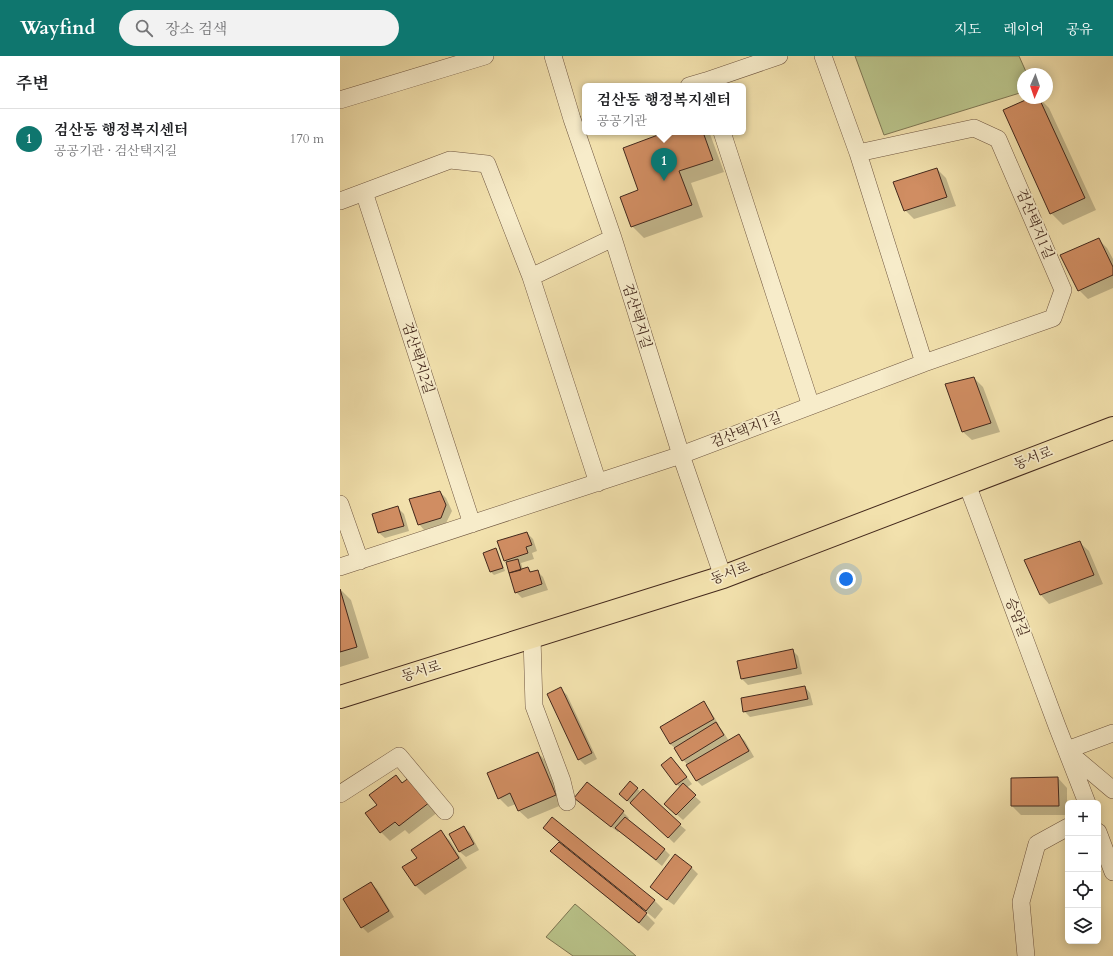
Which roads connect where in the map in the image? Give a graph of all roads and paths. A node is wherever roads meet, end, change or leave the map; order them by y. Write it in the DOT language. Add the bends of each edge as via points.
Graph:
graph roads {
  1 [pos="484,56"];
  2 [pos="553,56"];
  3 [pos="779,56"];
  4 [pos="823,56"];
  5 [pos="709,83"];
  6 [pos="340,100"];
  7 [pos="579,117"];
  8 [pos="582,128"];
  9 [pos="584,135"];
  10 [pos="723,135"];
  11 [pos="858,153"];
  12 [pos="364,192"];
  13 [pos="340,201"];
  14 [pos="613,238"];
  15 [pos="532,277"];
  16 [pos="924,363"];
  17 [pos="811,406"];
  18 [pos="1113,428"];
  19 [pos="681,455"];
  20 [pos="598,483"];
  21 [pos="967,484"];
  22 [pos="340,504"];
  23 [pos="472,524"];
  24 [pos="360,561"];
  25 [pos="340,567"];
  26 [pos="723,577"];
  27 [pos="532,637"];
  28 [pos="340,697"];
  29 [pos="1113,733"];
  30 [pos="1067,750"];
  31 [pos="1113,790"];
  32 [pos="340,794"];
  33 [pos="1086,800"];
  34 [pos="567,802"];
  35 [pos="444,811"];
  36 [pos="1065,829"];
  37 [pos="1100,836"];
  38 [pos="1113,872"];
  39 [pos="1026,956"];
  1 -- 6 [label="street"];
  2 -- 7 [label="street, 검산택지길"];
  3 -- 5 [label="street"];
  4 -- 11 [label="street"];
  7 -- 8 [label="street, 검산택지길"];
  9 -- 14 [label="street, 검산택지길"];
  10 -- 17 [label="street"];
  11 -- 16 [label="street"];
  11 -- 16 [label="street, 검산택지1길" via="974,128 998,139 1063,290 1053,318"];
  12 -- 13 [label="street"];
  12 -- 15 [label="street" via="450,160 487,164"];
  12 -- 23 [label="street, 검산택지2길"];
  14 -- 15 [label="street"];
  14 -- 19 [label="street, 검산택지길"];
  15 -- 20 [label="street"];
  16 -- 17 [label="street, 검산택지1길"];
  17 -- 19 [label="street, 검산택지1길"];
  18 -- 21 [label="main road, 동서로"];
  19 -- 20 [label="street"];
  19 -- 26 [label="street, 검산택지길"];
  20 -- 23 [label="street"];
  21 -- 26 [label="main road, 동서로"];
  21 -- 30 [label="street, 승암길"];
  22 -- 24 [label="street"];
  23 -- 24 [label="street"];
  24 -- 25 [label="street"];
  26 -- 27 [label="main road, 동서로"];
  27 -- 28 [label="main road, 동서로"];
  27 -- 34 [label="street" via="534,706 562,781"];
  29 -- 30 [label="street"];
  30 -- 31 [label="street, 승암길"];
  30 -- 33 [label="street, 승암길"];
  32 -- 35 [label="street" via="399,756"];
  36 -- 39 [label="street" via="1037,844 1021,902"];
  37 -- 38 [label="street"];
}
